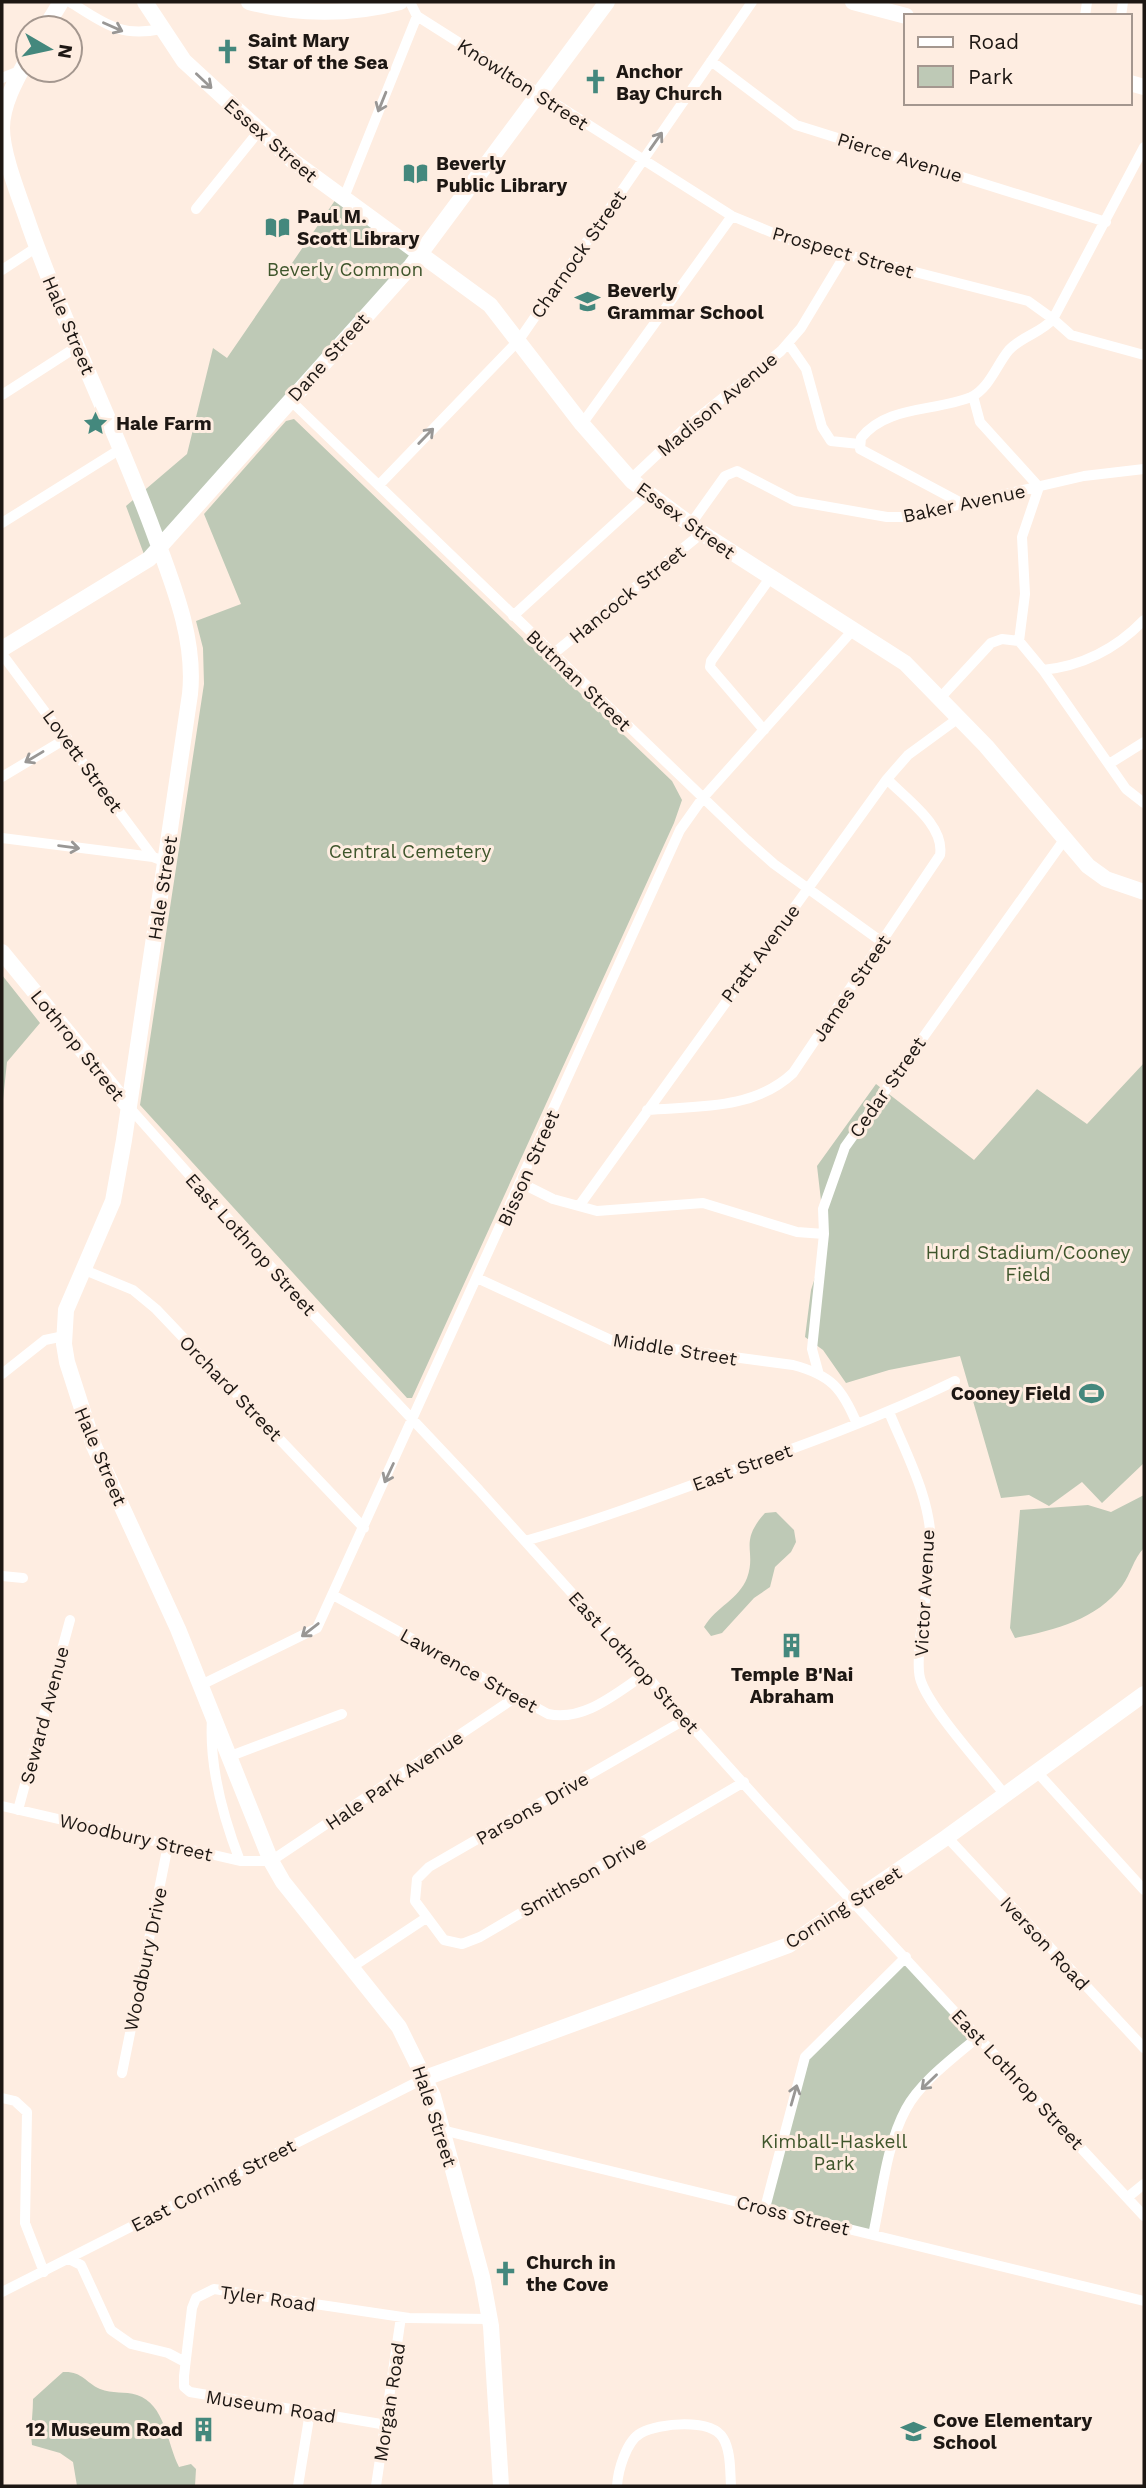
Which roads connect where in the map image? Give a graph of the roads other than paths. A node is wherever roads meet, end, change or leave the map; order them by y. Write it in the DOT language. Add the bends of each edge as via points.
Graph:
graph roads {
  1 [pos="70,2"];
  2 [pos="145,2"];
  3 [pos="249,2"];
  4 [pos="400,2"];
  5 [pos="410,2"];
  6 [pos="752,2"];
  7 [pos="853,2"];
  8 [pos="603,4"];
  9 [pos="884,5"];
  10 [pos="904,15"];
  11 [pos="417,16"];
  12 [pos="161,29"];
  13 [pos="711,61"];
  14 [pos="16,84"];
  15 [pos="539,92"];
  16 [pos="2,129"];
  17 [pos="259,131"];
  18 [pos="1144,147"];
  19 [pos="643,161"];
  20 [pos="343,200"];
  21 [pos="196,209"];
  22 [pos="732,216"];
  23 [pos="1105,222"];
  24 [pos="37,247"];
  25 [pos="420,254"];
  26 [pos="845,255"];
  27 [pos="2,270"];
  28 [pos="1053,319"];
  29 [pos="519,340"];
  30 [pos="788,343"];
  31 [pos="78,346"];
  32 [pos="1144,355"];
  33 [pos="2,395"];
  34 [pos="973,396"];
  35 [pos="289,400"];
  36 [pos="582,424"];
  37 [pos="859,444"];
  38 [pos="122,448"];
  39 [pos="1144,469"];
  40 [pos="631,480"];
  41 [pos="379,485"];
  42 [pos="1039,487"];
  43 [pos="647,494"];
  44 [pos="964,505"];
  45 [pos="2,523"];
  46 [pos="696,529"];
  47 [pos="160,548"];
  48 [pos="770,578"];
  49 [pos="513,616"];
  50 [pos="1144,620"];
  51 [pos="853,630"];
  52 [pos="1019,641"];
  53 [pos="2,652"];
  54 [pos="553,654"];
  55 [pos="1042,670"];
  56 [pos="941,697"];
  57 [pos="960,717"];
  58 [pos="764,730"];
  59 [pos="67,738"];
  60 [pos="1144,742"];
  61 [pos="1109,764"];
  62 [pos="2,777"];
  63 [pos="887,779"];
  64 [pos="702,799"];
  65 [pos="1144,803"];
  66 [pos="2,838"];
  67 [pos="1064,840"];
  68 [pos="160,860"];
  69 [pos="808,889"];
  70 [pos="1144,892"];
  71 [pos="882,942"];
  72 [pos="2,952"];
  73 [pos="127,1105"];
  74 [pos="648,1110"];
  75 [pos="521,1183"];
  76 [pos="579,1206"];
  77 [pos="824,1234"];
  78 [pos="82,1269"];
  79 [pos="477,1279"];
  80 [pos="64,1336"];
  81 [pos="818,1371"];
  82 [pos="2,1374"];
  83 [pos="955,1381"];
  84 [pos="888,1412"];
  85 [pos="414,1419"];
  86 [pos="858,1424"];
  87 [pos="364,1528"];
  88 [pos="525,1541"];
  89 [pos="2,1576"];
  90 [pos="23,1578"];
  91 [pos="333,1595"];
  92 [pos="70,1620"];
  93 [pos="645,1674"];
  94 [pos="201,1685"];
  95 [pos="1144,1694"];
  96 [pos="516,1697"];
  97 [pos="342,1714"];
  98 [pos="212,1716"];
  99 [pos="686,1719"];
  100 [pos="228,1758"];
  101 [pos="1037,1772"];
  102 [pos="744,1782"];
  103 [pos="1005,1795"];
  104 [pos="2,1806"];
  105 [pos="18,1810"];
  106 [pos="947,1837"];
  107 [pos="168,1845"];
  108 [pos="240,1861"];
  109 [pos="271,1861"];
  110 [pos="1144,1889"];
  111 [pos="854,1901"];
  112 [pos="426,1918"];
  113 [pos="906,1956"];
  114 [pos="352,1968"];
  115 [pos="979,2036"];
  116 [pos="1144,2048"];
  117 [pos="122,2073"];
  118 [pos="425,2078"];
  119 [pos="2,2098"];
  120 [pos="442,2130"];
  121 [pos="1144,2184"];
  122 [pos="1128,2197"];
  123 [pos="765,2208"];
  124 [pos="1144,2216"];
  125 [pos="873,2235"];
  126 [pos="69,2259"];
  127 [pos="44,2272"];
  128 [pos="2,2292"];
  129 [pos="1144,2301"];
  130 [pos="401,2317"];
  131 [pos="490,2319"];
  132 [pos="186,2362"];
  133 [pos="310,2412"];
  134 [pos="384,2427"];
  135 [pos="298,2486"];
  136 [pos="376,2486"];
  137 [pos="501,2486"];
  138 [pos="617,2486"];
  139 [pos="731,2486"];
  1 -- 12 [label="street, one-way" via="121,31"];
  2 -- 12 [label="main road, Essex Street"];
  3 -- 4 [label="main road" via="322,11"];
  5 -- 11 [label="street"];
  6 -- 13 [label="street, Charnock Street"];
  7 -- 9 [label="main road"];
  8 -- 15 [label="main road, Dane Street"];
  9 -- 10 [label="main road"];
  11 -- 15 [label="street, Knowlton Street"];
  11 -- 20 [label="street, one-way"];
  12 -- 17 [label="main road, Essex Street, one-way" via="184,61"];
  19 -- 13 [label="street, Charnock Street, one-way"];
  13 -- 23 [label="street, Pierce Avenue" via="796,125"];
  14 -- 16 [label="main road, Hale Street"];
  15 -- 19 [label="street, Knowlton Street"];
  15 -- 25 [label="main road, Dane Street"];
  16 -- 24 [label="main road, Hale Street"];
  17 -- 20 [label="main road, Essex Street"];
  17 -- 21 [label="street"];
  18 -- 23 [label="street"];
  19 -- 22 [label="street, Prospect Street"];
  19 -- 29 [label="street, Charnock Street"];
  20 -- 25 [label="main road, Essex Street"];
  22 -- 26 [label="street, Prospect Street" via="790,240"];
  22 -- 36 [label="street"];
  23 -- 28 [label="street"];
  24 -- 27 [label="street"];
  24 -- 31 [label="main road, Hale Street"];
  25 -- 29 [label="main road, Essex Street" via="481,296"];
  25 -- 35 [label="main road, Dane Street"];
  26 -- 28 [label="street, Prospect Street" via="1028,301"];
  26 -- 30 [label="street, Madison Avenue" via="820,301"];
  28 -- 32 [label="street, Prospect Street" via="1071,335"];
  28 -- 34 [label="street" via="1013,347"];
  29 -- 36 [label="main road, Essex Street"];
  41 -- 29 [label="street, Charnock Street, one-way"];
  30 -- 37 [label="street" via="806,369 822,427 831,440"];
  30 -- 40 [label="street, Madison Avenue" via="767,366 683,430"];
  31 -- 33 [label="street"];
  31 -- 38 [label="main road, Hale Street"];
  34 -- 37 [label="street" via="913,409 876,424"];
  34 -- 42 [label="street" via="980,422"];
  35 -- 41 [label="street, Butman Street"];
  35 -- 47 [label="main road, Dane Street"];
  36 -- 40 [label="main road, Essex Street"];
  37 -- 44 [label="street" via="860,449"];
  38 -- 45 [label="street"];
  38 -- 47 [label="main road, Hale Street"];
  39 -- 42 [label="street, Baker Avenue"];
  40 -- 43 [label="main road, Essex Street"];
  41 -- 49 [label="street, Butman Street"];
  42 -- 44 [label="street, Baker Avenue"];
  42 -- 52 [label="street" via="1022,537 1025,594"];
  43 -- 46 [label="main road, Essex Street"];
  43 -- 49 [label="street"];
  44 -- 46 [label="street, Baker Avenue" via="887,517 795,501 737,471 725,476"];
  46 -- 48 [label="main road, Essex Street"];
  46 -- 54 [label="street, Hancock Street"];
  47 -- 53 [label="main road, Dane Street" via="137,569"];
  47 -- 68 [label="main road, Hale Street" via="192,663"];
  48 -- 51 [label="main road, Essex Street"];
  48 -- 58 [label="street" via="710,667"];
  49 -- 54 [label="street, Butman Street"];
  50 -- 55 [label="street" via="1130,635 1090,659"];
  51 -- 56 [label="main road, Essex Street" via="905,663"];
  51 -- 58 [label="street, Bisson Street"];
  52 -- 55 [label="street"];
  52 -- 56 [label="street" via="991,643"];
  53 -- 59 [label="street, Lovett Street"];
  54 -- 64 [label="street, Butman Street"];
  55 -- 61 [label="street"];
  56 -- 57 [label="main road, Essex Street"];
  57 -- 63 [label="street, Pratt Avenue" via="908,755"];
  57 -- 67 [label="main road, Essex Street"];
  58 -- 64 [label="street, Bisson Street"];
  59 -- 62 [label="street, one-way"];
  59 -- 68 [label="street, Lovett Street"];
  60 -- 61 [label="street"];
  61 -- 65 [label="street" via="1126,789"];
  63 -- 69 [label="street, Pratt Avenue"];
  63 -- 71 [label="street, James Street" via="936,829 942,844 931,872"];
  64 -- 69 [label="street, Butman Street"];
  64 -- 75 [label="street, Bisson Street" via="680,830"];
  66 -- 68 [label="street, one-way"];
  67 -- 70 [label="main road, Essex Street" via="1106,879"];
  67 -- 77 [label="street, Cedar Street" via="845,1147 826,1195"];
  68 -- 73 [label="main road, Hale Street"];
  69 -- 71 [label="street, Butman Street"];
  69 -- 74 [label="street, Pratt Avenue"];
  71 -- 74 [label="street, James Street" via="780,1086 751,1099"];
  72 -- 73 [label="main road, Lothrop Street"];
  73 -- 78 [label="main road, Hale Street" via="113,1201"];
  73 -- 85 [label="street, East Lothrop Street" via="312,1313"];
  74 -- 76 [label="street, Pratt Avenue"];
  75 -- 76 [label="street"];
  75 -- 79 [label="street, Bisson Street"];
  76 -- 77 [label="street" via="615,1212 703,1203 809,1235"];
  77 -- 81 [label="street, Cedar Street" via="812,1349"];
  78 -- 80 [label="main road, Hale Street" via="66,1310"];
  78 -- 87 [label="street, Orchard Street" via="133,1290 156,1309"];
  79 -- 81 [label="street, Middle Street" via="613,1340"];
  79 -- 85 [label="street, Bisson Street"];
  80 -- 82 [label="street" via="45,1340"];
  80 -- 94 [label="main road, Hale Street" via="74,1390 88,1430"];
  81 -- 86 [label="street" via="834,1383"];
  83 -- 84 [label="street, East Street"];
  84 -- 86 [label="street, East Street"];
  84 -- 103 [label="street, Victor Avenue" via="922,1489 928,1519 931,1546 920,1677 947,1722"];
  85 -- 87 [label="street, Bisson Street, one-way"];
  85 -- 88 [label="street, East Lothrop Street"];
  86 -- 88 [label="street, East Street" via="579,1526"];
  87 -- 91 [label="street, Bisson Street"];
  88 -- 93 [label="street, East Lothrop Street"];
  89 -- 90 [label="street"];
  91 -- 94 [label="street, Bisson Street, one-way" via="310,1633"];
  91 -- 96 [label="street, Lawrence Street"];
  92 -- 105 [label="street, Seward Avenue"];
  93 -- 96 [label="street, Lawrence Street" via="574,1716 548,1714"];
  93 -- 99 [label="street, East Lothrop Street"];
  94 -- 98 [label="main road, Hale Street"];
  95 -- 101 [label="main road, Corning Street"];
  96 -- 109 [label="street, Hale Park Avenue"];
  97 -- 100 [label="street"];
  98 -- 100 [label="main road, Hale Street"];
  98 -- 108 [label="street, Hale Street" via="210,1744"];
  99 -- 102 [label="street, East Lothrop Street"];
  99 -- 112 [label="street, Parsons Drive" via="429,1867 414,1890"];
  100 -- 109 [label="main road, Hale Street"];
  101 -- 103 [label="main road, Corning Street"];
  101 -- 110 [label="street"];
  102 -- 111 [label="street, East Lothrop Street"];
  102 -- 112 [label="street, Smithson Drive" via="480,1937 453,1944"];
  103 -- 106 [label="main road, Corning Street"];
  104 -- 105 [label="street, Woodbury Street"];
  105 -- 107 [label="street, Woodbury Street"];
  106 -- 111 [label="main road, Corning Street"];
  106 -- 116 [label="street, Iverson Road"];
  107 -- 108 [label="street, Woodbury Street"];
  107 -- 117 [label="street, Woodbury Drive"];
  108 -- 109 [label="street, Woodbury Street"];
  109 -- 114 [label="main road, Hale Street"];
  111 -- 113 [label="street, East Lothrop Street"];
  111 -- 118 [label="main road, Corning Street" via="772,1952"];
  112 -- 114 [label="street"];
  113 -- 115 [label="street, East Lothrop Street"];
  123 -- 113 [label="street, one-way" via="805,2057"];
  114 -- 118 [label="main road, Hale Street" via="399,2027"];
  115 -- 122 [label="street, East Lothrop Street"];
  115 -- 125 [label="street, one-way" via="907,2107 889,2160"];
  118 -- 120 [label="main road, Hale Street"];
  118 -- 126 [label="street, East Corning Street"];
  119 -- 127 [label="street" via="15,2101 27,2112 25,2223"];
  120 -- 123 [label="street, Cross Street"];
  120 -- 131 [label="main road, Hale Street"];
  121 -- 122 [label="street"];
  122 -- 124 [label="street, East Lothrop Street"];
  123 -- 125 [label="street, Cross Street"];
  125 -- 129 [label="street, Cross Street"];
  126 -- 127 [label="street, East Corning Street"];
  126 -- 132 [label="street" via="81,2265 119,2339"];
  127 -- 128 [label="street, East Corning Street"];
  130 -- 131 [label="street, Tyler Road"];
  130 -- 132 [label="street, Tyler Road" via="214,2289 196,2298 192,2308"];
  130 -- 134 [label="street, Morgan Road"];
  131 -- 137 [label="main road, Hale Street"];
  132 -- 133 [label="street, Museum Road" via="184,2387 190,2392"];
  133 -- 134 [label="street, Museum Road"];
  133 -- 135 [label="street"];
  134 -- 136 [label="street, Morgan Road"];
  138 -- 139 [label="street" via="630,2443 640,2433 681,2423 714,2429 723,2438"];
}
